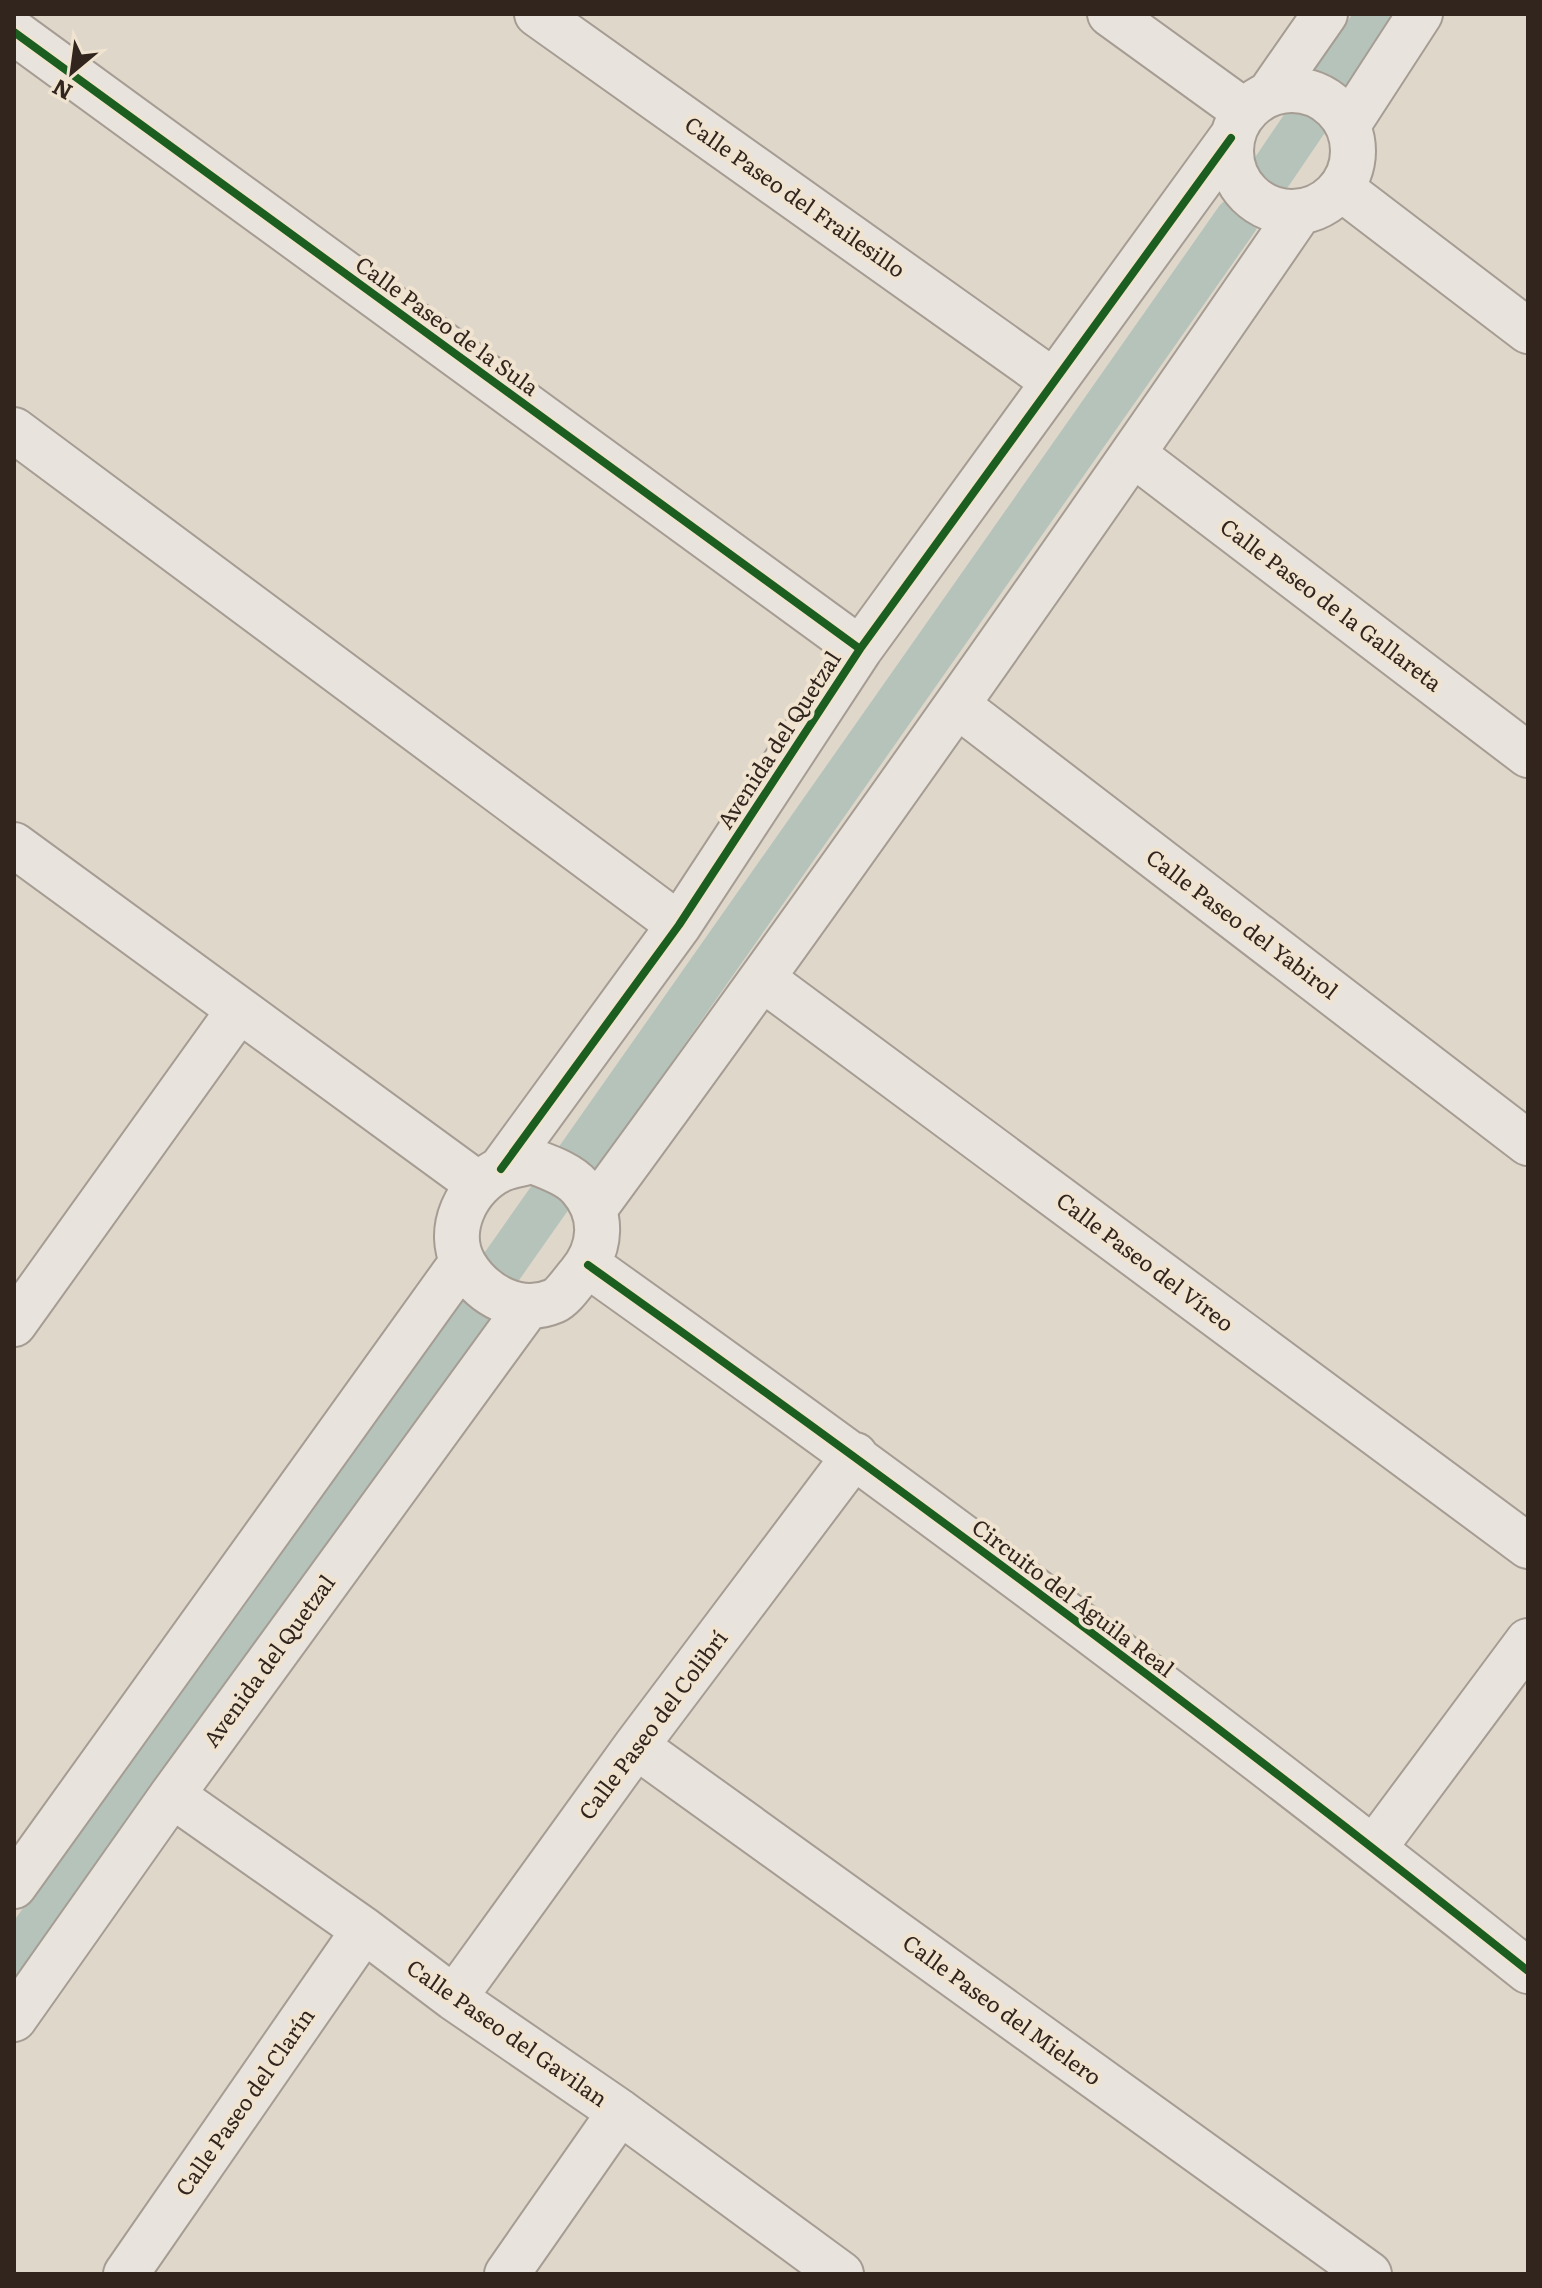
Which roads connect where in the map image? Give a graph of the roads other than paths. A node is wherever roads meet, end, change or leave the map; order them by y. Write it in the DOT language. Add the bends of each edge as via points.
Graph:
graph roads {
  1 [pos="537,14"];
  2 [pos="1110,14"];
  3 [pos="1325,14"];
  4 [pos="1420,14"];
  5 [pos="14,32"];
  6 [pos="1264,105"];
  7 [pos="1348,125"];
  8 [pos="1342,189"];
  9 [pos="1299,213"];
  10 [pos="1528,331"];
  11 [pos="1053,381"];
  12 [pos="14,430"];
  13 [pos="1133,454"];
  14 [pos="860,649"];
  15 [pos="957,705"];
  16 [pos="1528,755"];
  17 [pos="14,845"];
  18 [pos="679,925"];
  19 [pos="763,979"];
  20 [pos="239,1010"];
  21 [pos="1528,1143"];
  22 [pos="516,1171"];
  23 [pos="595,1208"];
  24 [pos="462,1262"];
  25 [pos="588,1265"];
  26 [pos="528,1306"];
  27 [pos="14,1324"];
  28 [pos="855,1455"];
  29 [pos="1528,1546"];
  30 [pos="1528,1641"];
  31 [pos="636,1746"];
  32 [pos="172,1795"];
  33 [pos="1374,1848"];
  34 [pos="14,1886"];
  35 [pos="364,1930"];
  36 [pos="1528,1971"];
  37 [pos="454,1998"];
  38 [pos="14,2019"];
  39 [pos="620,2112"];
  40 [pos="126,2274"];
  41 [pos="507,2274"];
  42 [pos="841,2274"];
  43 [pos="1369,2274"];
  1 -- 11 [label="street, Calle Paseo del Frailesillo"];
  2 -- 6 [label="street"];
  3 -- 6 [label="street, Avenida del Quetzal"];
  4 -- 7 [label="street"];
  5 -- 14 [label="street, Calle Paseo de la Sula"];
  6 -- 7 [label="street" via="1329,101"];
  6 -- 9 [label="street" via="1231,170 1247,194 1271,210"];
  6 -- 11 [label="street, Avenida del Quetzal"];
  7 -- 8 [label="street" via="1354,158"];
  8 -- 9 [label="street" via="1323,205"];
  8 -- 10 [label="street"];
  9 -- 13 [label="street"];
  11 -- 14 [label="street, Avenida del Quetzal"];
  12 -- 18 [label="street"];
  13 -- 15 [label="street"];
  13 -- 16 [label="street, Calle Paseo de la Gallareta"];
  14 -- 18 [label="street, Avenida del Quetzal"];
  15 -- 19 [label="street"];
  15 -- 21 [label="street, Calle Paseo del Yabirol"];
  17 -- 20 [label="street"];
  18 -- 22 [label="street, Avenida del Quetzal"];
  19 -- 23 [label="street"];
  19 -- 29 [label="street, Calle Paseo del Víreo"];
  20 -- 22 [label="street"];
  20 -- 27 [label="street"];
  22 -- 23 [label="street" via="579,1185"];
  22 -- 24 [label="street" via="462,1208 457,1235"];
  23 -- 25 [label="street" via="599,1235"];
  24 -- 26 [label="street" via="478,1285 501,1301"];
  24 -- 34 [label="street"];
  25 -- 26 [label="street" via="556,1301"];
  25 -- 28 [label="street, Circuito del Águila Real"];
  26 -- 32 [label="street, Avenida del Quetzal"];
  28 -- 31 [label="street, Calle Paseo del Colibrí"];
  28 -- 33 [label="street, Circuito del Águila Real"];
  30 -- 33 [label="street"];
  31 -- 37 [label="street, Calle Paseo del Colibrí"];
  31 -- 43 [label="street, Calle Paseo del Mielero"];
  32 -- 35 [label="street, Calle Paseo del Gavilan"];
  32 -- 38 [label="street, Avenida del Quetzal"];
  33 -- 36 [label="street, Circuito del Águila Real"];
  35 -- 37 [label="street, Calle Paseo del Gavilan"];
  35 -- 40 [label="street, Calle Paseo del Clarín"];
  37 -- 39 [label="street, Calle Paseo del Gavilan"];
  39 -- 41 [label="street"];
  39 -- 42 [label="street, Calle Paseo del Gavilan"];
}
